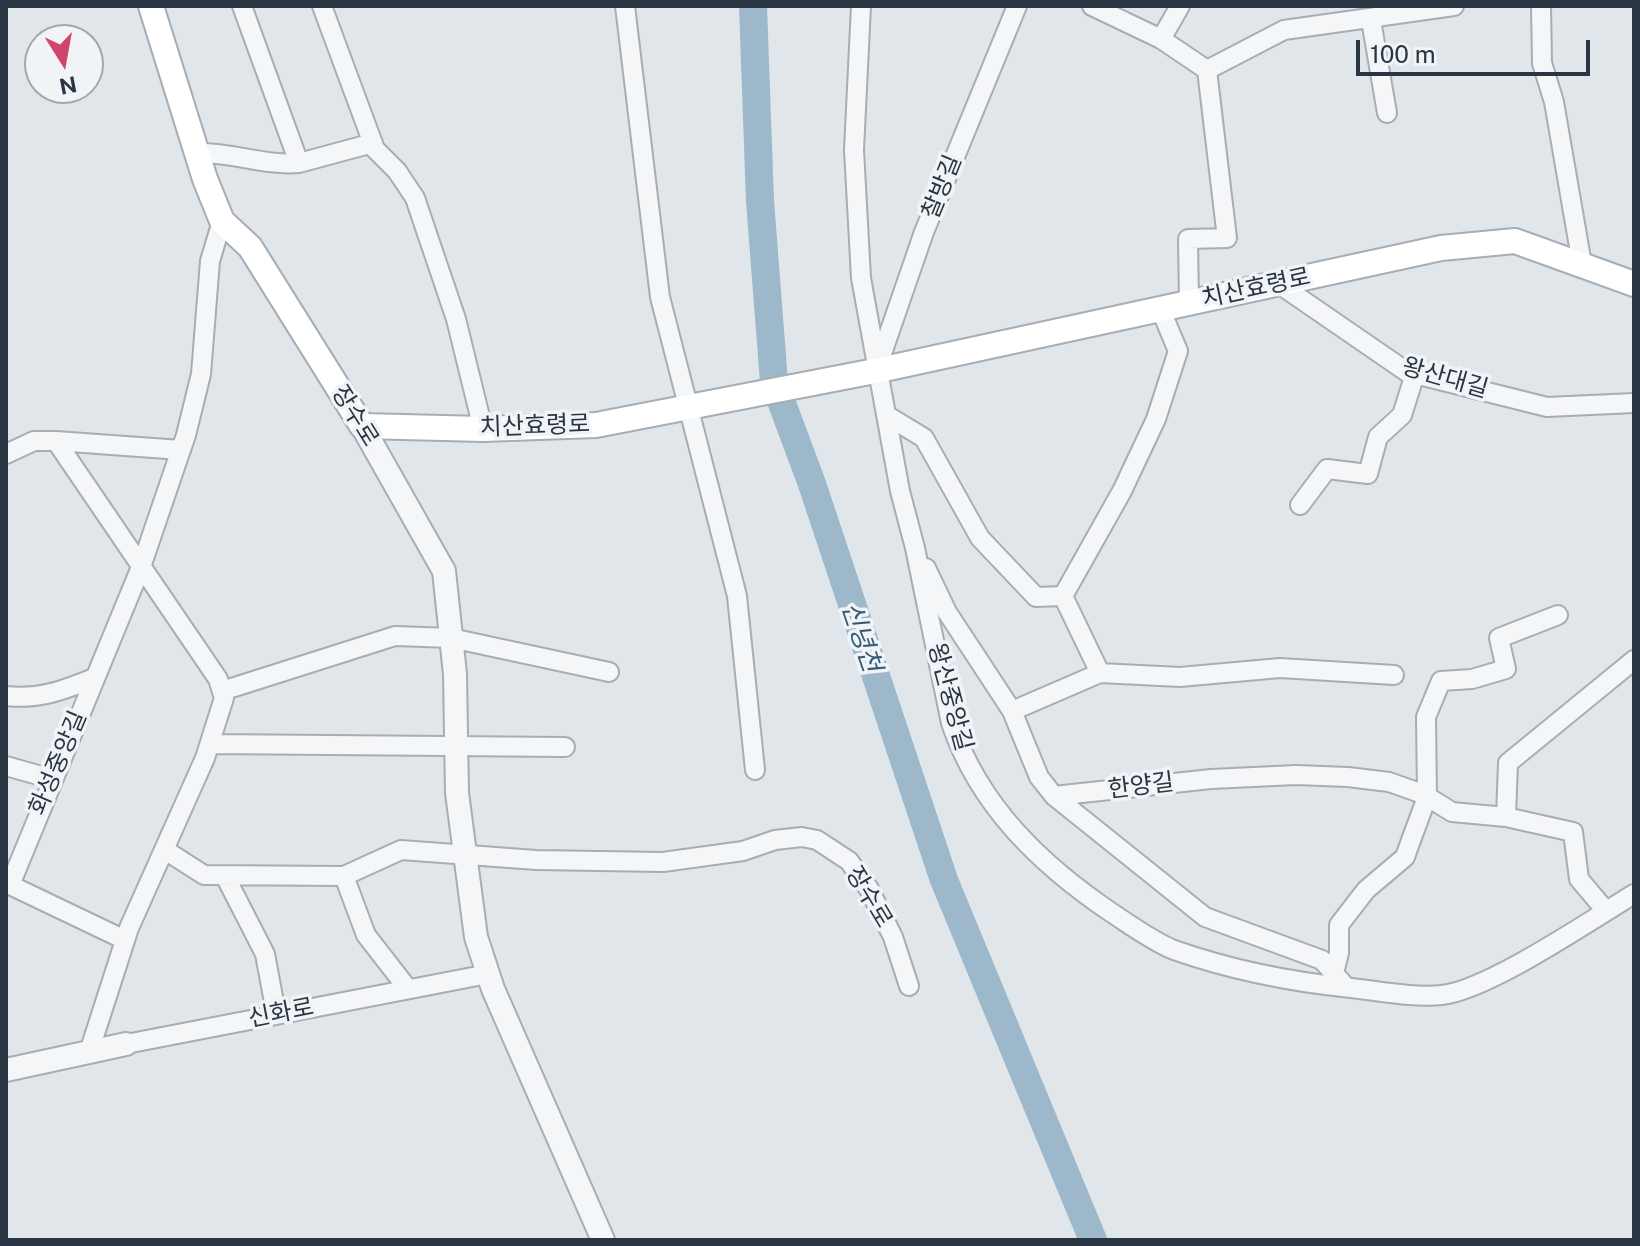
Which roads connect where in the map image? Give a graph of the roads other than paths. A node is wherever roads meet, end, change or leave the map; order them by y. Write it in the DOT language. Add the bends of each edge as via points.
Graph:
graph roads {
  1 [pos="151,6"];
  2 [pos="242,6"];
  3 [pos="322,6"];
  4 [pos="625,6"];
  5 [pos="861,6"];
  6 [pos="1017,6"];
  7 [pos="1092,6"];
  8 [pos="1180,6"];
  9 [pos="1454,6"];
  10 [pos="1541,6"];
  11 [pos="1371,20"];
  12 [pos="1161,39"];
  13 [pos="1207,70"];
  14 [pos="1387,113"];
  15 [pos="373,143"];
  16 [pos="197,153"];
  17 [pos="299,163"];
  18 [pos="222,221"];
  19 [pos="1582,264"];
  20 [pos="1279,284"];
  21 [pos="1634,284"];
  22 [pos="1189,302"];
  23 [pos="1160,308"];
  24 [pos="875,371"];
  25 [pos="1415,374"];
  26 [pos="1634,403"];
  27 [pos="698,408"];
  28 [pos="886,415"];
  29 [pos="362,426"];
  30 [pos="483,429"];
  31 [pos="56,441"];
  32 [pos="181,450"];
  33 [pos="6,454"];
  34 [pos="1300,505"];
  35 [pos="915,548"];
  36 [pos="141,567"];
  37 [pos="1063,596"];
  38 [pos="1558,615"];
  39 [pos="451,638"];
  40 [pos="1634,660"];
  41 [pos="609,672"];
  42 [pos="1100,673"];
  43 [pos="1394,675"];
  44 [pos="94,678"];
  45 [pos="222,691"];
  46 [pos="6,696"];
  47 [pos="1012,711"];
  48 [pos="210,744"];
  49 [pos="565,747"];
  50 [pos="456,748"];
  51 [pos="6,766"];
  52 [pos="755,770"];
  53 [pos="52,779"];
  54 [pos="1054,796"];
  55 [pos="1427,797"];
  56 [pos="1506,817"];
  57 [pos="165,850"];
  58 [pos="465,855"];
  59 [pos="225,876"];
  60 [pos="344,876"];
  61 [pos="8,884"];
  62 [pos="1634,894"];
  63 [pos="1606,911"];
  64 [pos="125,940"];
  65 [pos="488,974"];
  66 [pos="1340,980"];
  67 [pos="909,986"];
  68 [pos="408,989"];
  69 [pos="276,1013"];
  70 [pos="126,1044"];
  71 [pos="89,1052"];
  72 [pos="6,1070"];
  73 [pos="603,1240"];
  1 -- 16 [label="main road, 장수로"];
  2 -- 17 [label="street"];
  3 -- 15 [label="street"];
  4 -- 27 [label="street" via="660,297"];
  5 -- 24 [label="street, 왕산중앙길" via="854,150 861,278"];
  6 -- 24 [label="street, 찰방길" via="924,232"];
  7 -- 12 [label="street"];
  8 -- 12 [label="street"];
  9 -- 11 [label="street"];
  10 -- 19 [label="street" via="1542,63 1554,102"];
  11 -- 13 [label="street" via="1284,30"];
  11 -- 14 [label="street"];
  12 -- 13 [label="street"];
  13 -- 22 [label="street" via="1227,238 1188,239"];
  15 -- 17 [label="street"];
  15 -- 30 [label="street" via="415,198 456,319"];
  16 -- 17 [label="street"];
  16 -- 18 [label="main road, 장수로"];
  18 -- 29 [label="main road, 장수로" via="250,247"];
  18 -- 32 [label="street, 화성중앙길" via="210,261 201,374"];
  19 -- 20 [label="main road, 치산효령로" via="1515,241 1441,248"];
  19 -- 21 [label="main road, 치산효령로"];
  20 -- 22 [label="main road, 치산효령로"];
  20 -- 25 [label="street, 왕산대길" via="1369,349"];
  22 -- 23 [label="main road, 치산효령로"];
  23 -- 24 [label="main road, 치산효령로"];
  23 -- 37 [label="street" via="1178,351 1156,419"];
  24 -- 27 [label="main road, 치산효령로"];
  24 -- 28 [label="street, 왕산중앙길"];
  25 -- 26 [label="street, 왕산대길" via="1547,407"];
  25 -- 34 [label="street" via="1402,415 1378,437 1368,474 1327,469"];
  27 -- 30 [label="main road, 치산효령로" via="596,425"];
  27 -- 52 [label="street" via="737,596"];
  28 -- 35 [label="street, 왕산중앙길"];
  28 -- 37 [label="street" via="924,438 980,538 1036,597"];
  29 -- 30 [label="main road, 치산효령로"];
  29 -- 39 [label="street, 장수로" via="444,571"];
  31 -- 32 [label="street"];
  31 -- 33 [label="street" via="34,441"];
  31 -- 36 [label="street"];
  32 -- 36 [label="street, 화성중앙길"];
  35 -- 47 [label="street" via="947,612"];
  35 -- 66 [label="street, 왕산중앙길" via="954,732 970,769 1011,829 1066,880 1172,949 1230,967"];
  36 -- 44 [label="street, 화성중앙길"];
  36 -- 45 [label="street"];
  37 -- 42 [label="street"];
  38 -- 55 [label="street" via="1499,638 1506,669 1441,681 1426,717"];
  39 -- 41 [label="street"];
  39 -- 45 [label="street" via="395,636"];
  39 -- 50 [label="street, 장수로"];
  40 -- 56 [label="street" via="1508,763"];
  42 -- 43 [label="street" via="1180,677 1280,668"];
  42 -- 47 [label="street"];
  44 -- 46 [label="street" via="49,695"];
  44 -- 53 [label="street, 화성중앙길"];
  45 -- 48 [label="street"];
  47 -- 54 [label="street" via="1039,777"];
  48 -- 50 [label="street"];
  48 -- 57 [label="street"];
  49 -- 50 [label="street"];
  50 -- 58 [label="street, 장수로"];
  51 -- 53 [label="street"];
  53 -- 61 [label="street, 화성중앙길"];
  54 -- 55 [label="street, 한양길" via="1168,782 1296,775 1389,782"];
  54 -- 66 [label="street, 왕산중앙길" via="1205,917 1322,960"];
  55 -- 56 [label="street, 한양길" via="1452,812"];
  55 -- 66 [label="street" via="1405,857 1366,890 1339,925"];
  56 -- 63 [label="street, 한양길" via="1573,832 1579,879"];
  57 -- 59 [label="street, 장수로" via="204,875"];
  57 -- 64 [label="street"];
  58 -- 60 [label="street, 장수로" via="401,850"];
  58 -- 65 [label="street, 장수로" via="476,937"];
  58 -- 67 [label="street, 장수로" via="663,862 743,851 775,840 817,840 849,861 869,889"];
  59 -- 60 [label="street, 장수로"];
  59 -- 69 [label="street" via="265,954"];
  60 -- 68 [label="street" via="366,935"];
  61 -- 64 [label="street, 화성중앙길"];
  62 -- 63 [label="street, 왕산중앙길"];
  63 -- 66 [label="street, 왕산중앙길" via="1462,990 1442,995"];
  64 -- 71 [label="street"];
  65 -- 68 [label="street, 신화로"];
  65 -- 73 [label="street, 장수로"];
  68 -- 69 [label="street, 신화로"];
  69 -- 70 [label="street, 신화로"];
  70 -- 71 [label="street"];
  71 -- 72 [label="street"];
}
